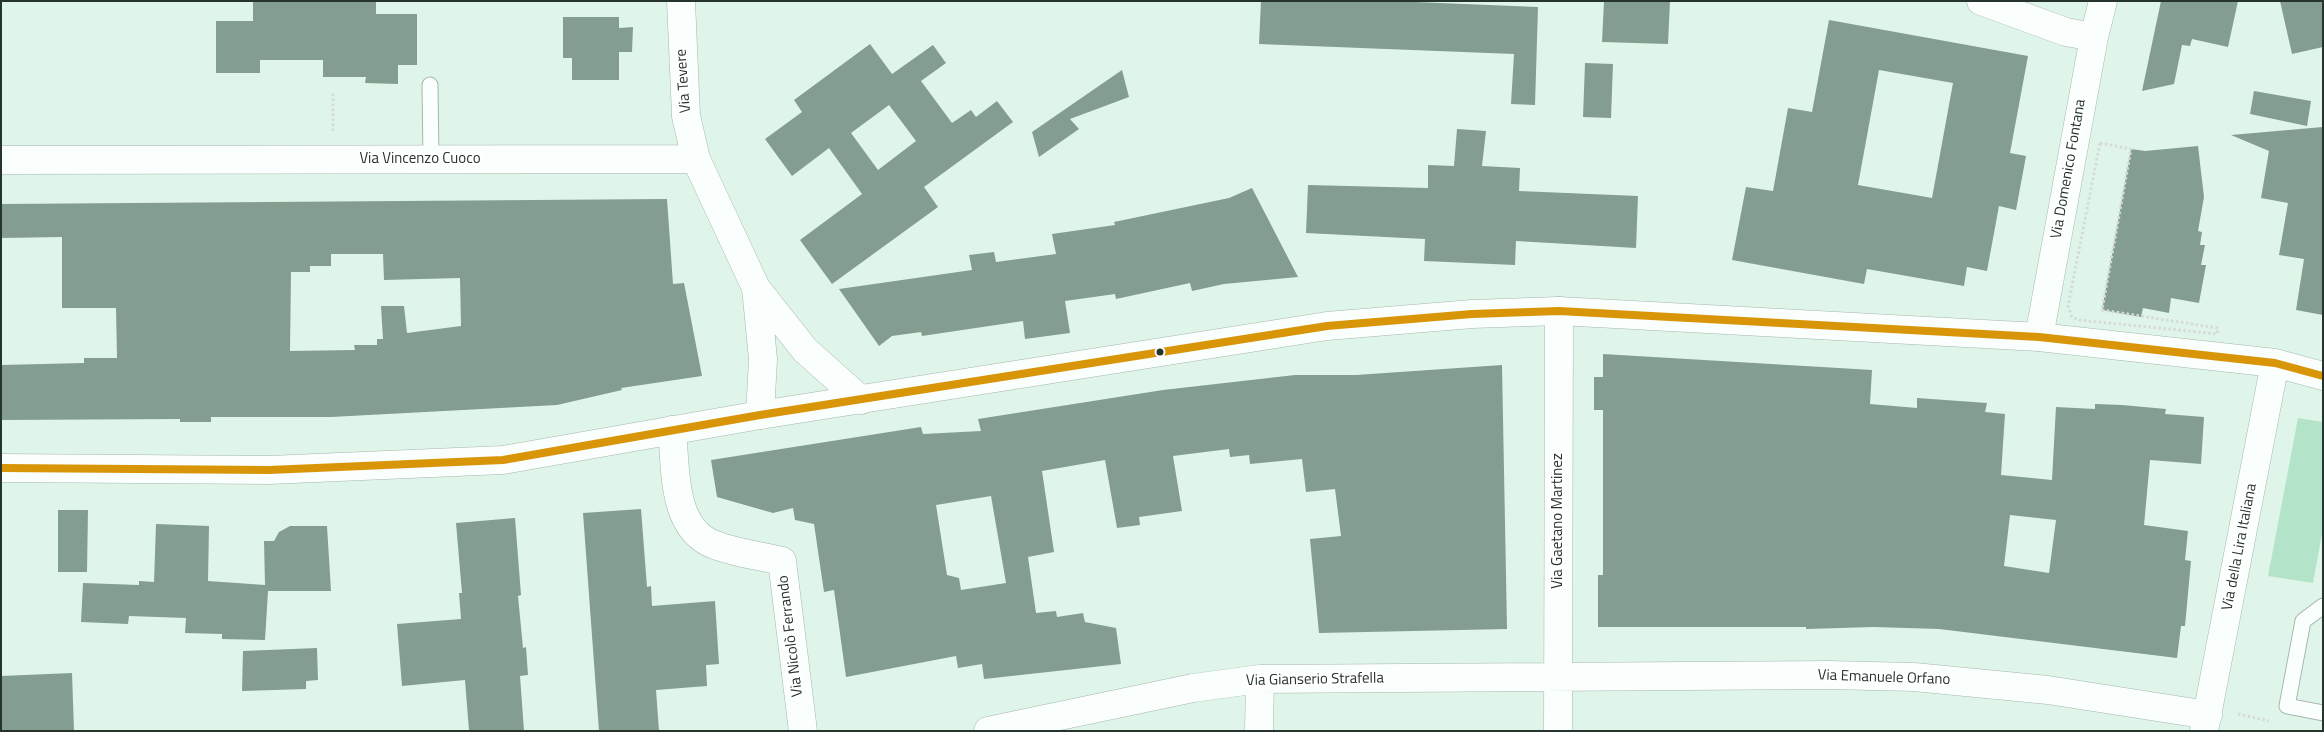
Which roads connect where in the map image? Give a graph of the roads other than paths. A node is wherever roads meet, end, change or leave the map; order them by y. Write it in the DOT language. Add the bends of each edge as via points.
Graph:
graph roads {
  1 [pos="681,1"];
  2 [pos="1981,1"];
  3 [pos="2103,1"];
  4 [pos="2094,37"];
  5 [pos="430,85"];
  6 [pos="430,158"];
  7 [pos="696,159"];
  8 [pos="1,160"];
  9 [pos="756,288"];
  10 [pos="1559,311"];
  11 [pos="2039,336"];
  12 [pos="2275,363"];
  13 [pos="2323,376"];
  14 [pos="860,400"];
  15 [pos="760,415"];
  16 [pos="672,430"];
  17 [pos="1,468"];
  18 [pos="2323,606"];
  19 [pos="1558,678"];
  20 [pos="1260,679"];
  21 [pos="2323,714"];
  22 [pos="2206,723"];
  23 [pos="803,731"];
  24 [pos="988,731"];
  25 [pos="1259,731"];
  26 [pos="1558,731"];
  1 -- 7 [label="street, Via Tevere" via="686,116"];
  2 -- 4 [label="street" via="2066,32"];
  3 -- 4 [label="street, Via Domenico Fontana"];
  4 -- 11 [label="street, Via Domenico Fontana"];
  5 -- 6 [label="lane"];
  6 -- 7 [label="street, Via Vincenzo Cuoco"];
  6 -- 8 [label="street, Via Vincenzo Cuoco"];
  7 -- 9 [label="street"];
  9 -- 14 [label="street" via="805,350"];
  9 -- 15 [label="street" via="763,359"];
  10 -- 11 [label="street"];
  10 -- 14 [label="street" via="1472,314 1327,326"];
  10 -- 19 [label="street, Via Gaetano Martinez"];
  11 -- 12 [label="street"];
  12 -- 13 [label="street"];
  12 -- 22 [label="street, Via della Lira Italiana"];
  14 -- 15 [label="street"];
  15 -- 16 [label="street"];
  16 -- 17 [label="street" via="503,460 269,470"];
  16 -- 23 [label="street, Via Nicolò Ferrando" via="680,499 695,534 714,545 782,562"];
  18 -- 21 [label="lane" via="2303,622 2287,706"];
  19 -- 20 [label="street, Via Gianserio Strafella"];
  19 -- 22 [label="street, Via Emanuele Orfano" via="1914,677 2048,690"];
  19 -- 26 [label="street, Via Gaetano Martinez"];
  20 -- 24 [label="street, Via Gianserio Strafella" via="1193,688"];
  20 -- 25 [label="street"];
}
